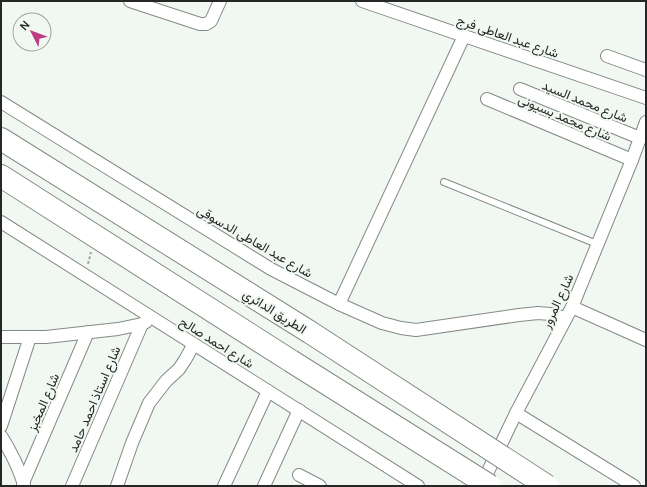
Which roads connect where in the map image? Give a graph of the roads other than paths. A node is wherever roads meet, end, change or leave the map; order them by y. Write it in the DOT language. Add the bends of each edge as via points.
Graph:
graph roads {
  1 [pos="130,1"];
  2 [pos="220,1"];
  3 [pos="362,1"];
  4 [pos="464,36"];
  5 [pos="608,56"];
  6 [pos="646,70"];
  7 [pos="520,89"];
  8 [pos="646,98"];
  9 [pos="487,99"];
  10 [pos="1,102"];
  11 [pos="646,122"];
  12 [pos="640,138"];
  13 [pos="1,139"];
  14 [pos="632,160"];
  15 [pos="1,176"];
  16 [pos="444,182"];
  17 [pos="1,222"];
  18 [pos="598,244"];
  19 [pos="339,304"];
  20 [pos="572,307"];
  21 [pos="153,318"];
  22 [pos="566,318"];
  23 [pos="142,324"];
  24 [pos="88,332"];
  25 [pos="1,337"];
  26 [pos="30,337"];
  27 [pos="646,340"];
  28 [pos="194,344"];
  29 [pos="268,391"];
  30 [pos="299,410"];
  31 [pos="516,413"];
  32 [pos="1,426"];
  33 [pos="1,436"];
  34 [pos="299,475"];
  35 [pos="468,477"];
  36 [pos="24,484"];
  37 [pos="72,486"];
  38 [pos="117,486"];
  39 [pos="224,486"];
  40 [pos="264,486"];
  41 [pos="320,486"];
  42 [pos="418,486"];
  43 [pos="481,486"];
  44 [pos="490,486"];
  45 [pos="546,486"];
  46 [pos="634,486"];
  1 -- 2 [label="street" via="206,24 211,21"];
  3 -- 4 [label="street, شارع عبد العاطى فرج"];
  4 -- 8 [label="street, شارع عبد العاطى فرج"];
  4 -- 19 [label="street"];
  5 -- 6 [label="street"];
  7 -- 12 [label="street, شارع محمد السيد"];
  9 -- 14 [label="street, شارع محمد بسيونى"];
  10 -- 19 [label="street, شارع عبد العاطى الدسوقى" via="271,269"];
  11 -- 12 [label="street, شارع المرور"];
  12 -- 14 [label="street, شارع المرور"];
  13 -- 45 [label="highway, الطريق الدائري, bridge" via="308,331"];
  14 -- 18 [label="street, شارع المرور"];
  15 -- 35 [label="highway, bridge"];
  16 -- 18 [label="lane"];
  17 -- 21 [label="street, شارع احمد صالح"];
  18 -- 20 [label="street, شارع المرور"];
  19 -- 22 [label="street, شارع عبد العاطى الدسوقى" via="382,323 416,330 519,314 550,314"];
  20 -- 22 [label="street, شارع المرور"];
  20 -- 27 [label="street"];
  21 -- 23 [label="street"];
  21 -- 28 [label="street, شارع احمد صالح"];
  22 -- 31 [label="street, شارع المرور"];
  23 -- 24 [label="street"];
  23 -- 37 [label="street, شارع استاذ احمد حامد"];
  24 -- 26 [label="street"];
  24 -- 36 [label="street, شارع المخبز"];
  25 -- 26 [label="street"];
  26 -- 32 [label="street"];
  28 -- 29 [label="street, شارع احمد صالح"];
  28 -- 38 [label="street" via="179,369 149,403"];
  29 -- 30 [label="street, شارع احمد صالح"];
  29 -- 39 [label="street"];
  30 -- 40 [label="street"];
  30 -- 42 [label="street, شارع احمد صالح"];
  31 -- 43 [label="street, شارع المرور"];
  31 -- 46 [label="street"];
  33 -- 36 [label="street" via="20,470"];
  34 -- 41 [label="street"];
  35 -- 44 [label="highway, bridge"];
}
